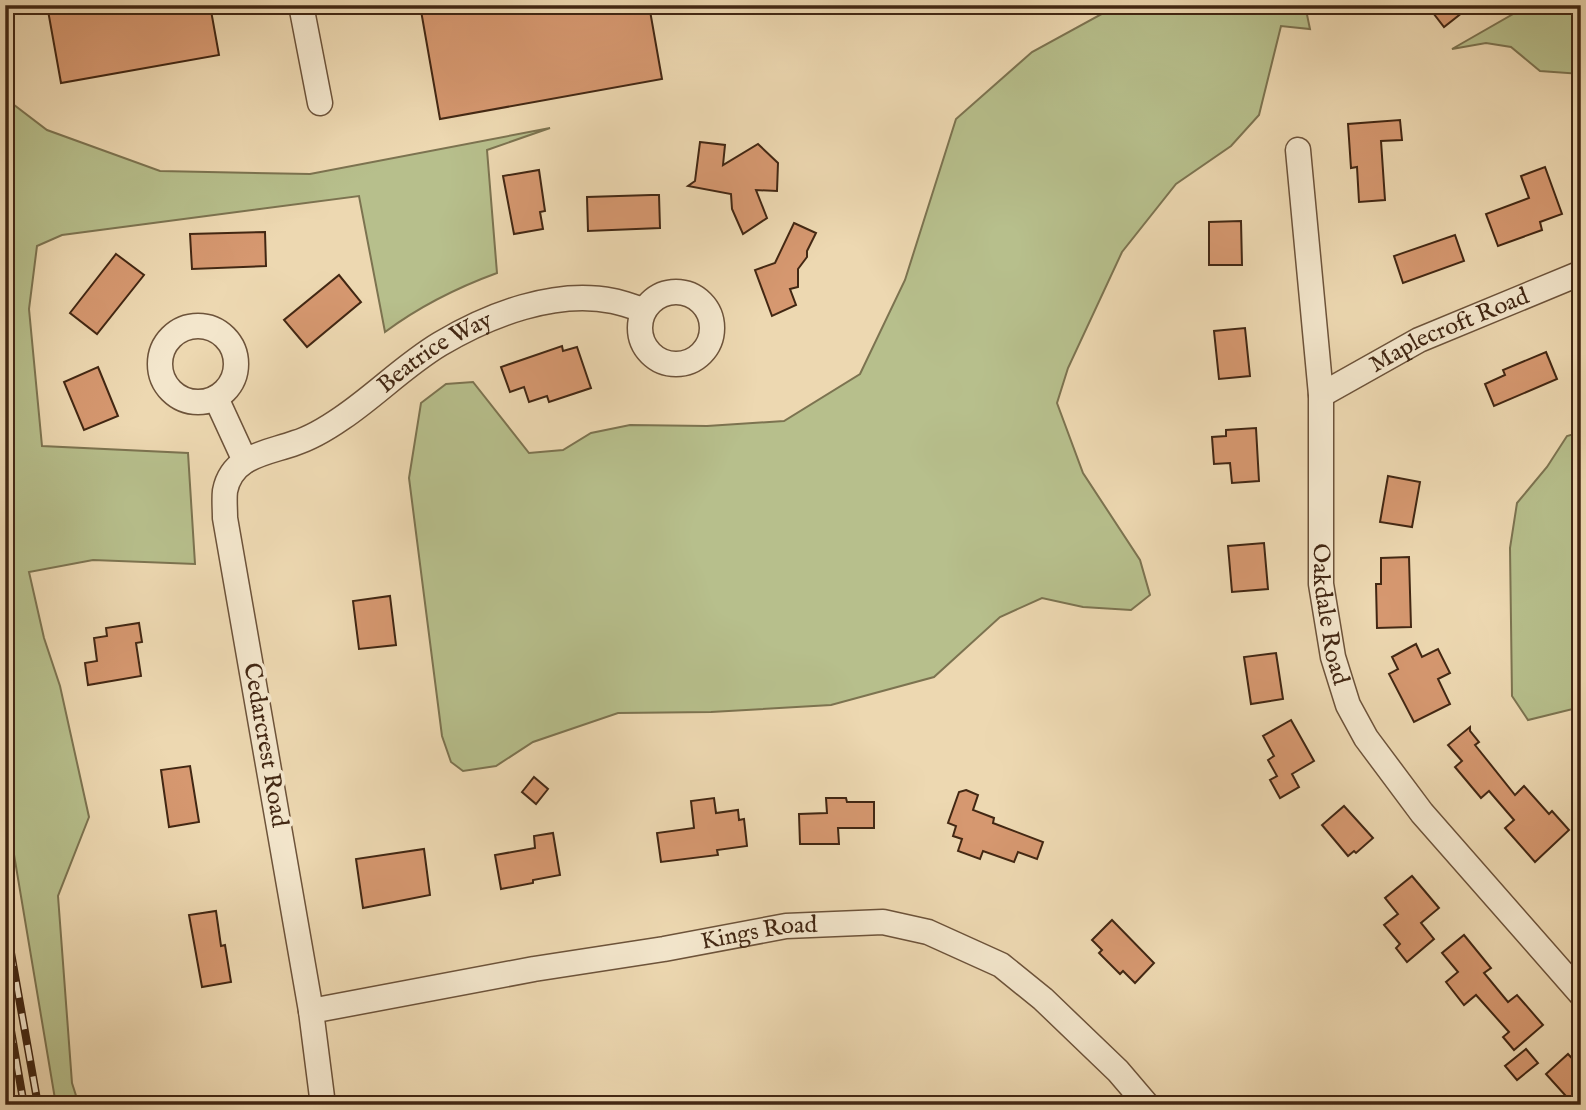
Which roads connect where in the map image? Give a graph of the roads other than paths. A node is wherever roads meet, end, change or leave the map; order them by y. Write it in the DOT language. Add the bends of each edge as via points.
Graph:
graph roads {
  1 [pos="301,5"];
  2 [pos="320,103"];
  3 [pos="1298,150"];
  4 [pos="1581,273"];
  5 [pos="643,310"];
  6 [pos="1321,396"];
  7 [pos="216,398"];
  8 [pos="245,461"];
  9 [pos="1576,980"];
  10 [pos="311,1012"];
  11 [pos="323,1105"];
  12 [pos="1147,1105"];
  1 -- 2 [label="street"];
  3 -- 6 [label="street, Oakdale Road"];
  4 -- 6 [label="street, Maplecroft Road" via="1419,340"];
  5 -- 8 [label="street, Beatrice Way" via="611,300 569,299 525,306 440,344 318,432"];
  6 -- 9 [label="street, Oakdale Road" via="1321,584 1333,657 1348,705 1366,738 1422,813"];
  7 -- 8 [label="street"];
  8 -- 10 [label="street, Cedarcrest Road" via="232,472 225,491 225,517"];
  10 -- 11 [label="street, Cedarcrest Road"];
  10 -- 12 [label="street, Kings Road" via="534,968 786,926 883,922 928,932 1002,965 1053,1008"];
}
